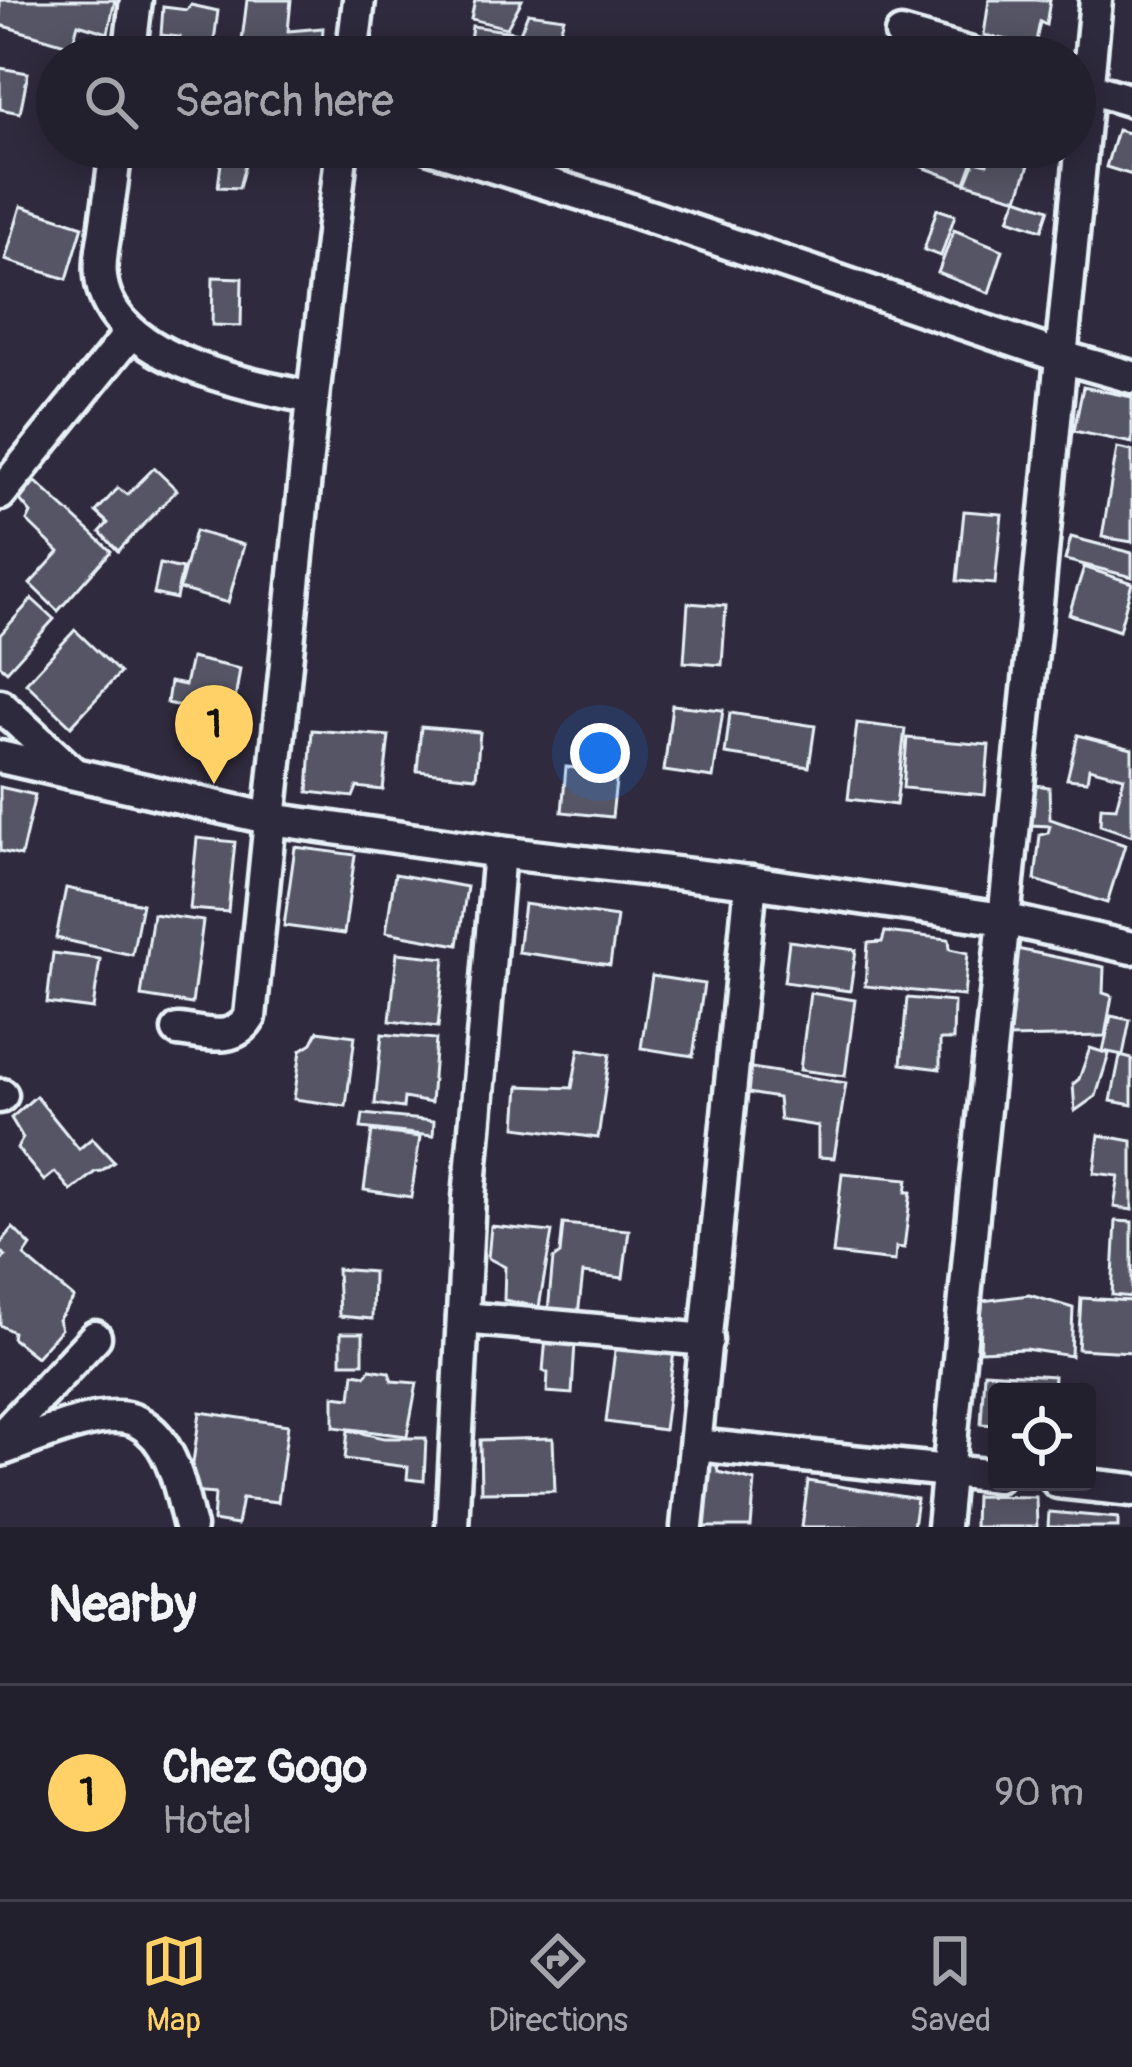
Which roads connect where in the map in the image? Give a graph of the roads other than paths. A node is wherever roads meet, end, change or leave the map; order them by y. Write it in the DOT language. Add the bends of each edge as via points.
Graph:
graph roads {
  1 [pos="136,0"];
  2 [pos="359,0"];
  3 [pos="1096,0"];
  4 [pos="901,34"];
  5 [pos="131,36"];
  6 [pos="355,36"];
  7 [pos="908,36"];
  8 [pos="1089,36"];
  9 [pos="1096,90"];
  10 [pos="1132,101"];
  11 [pos="113,168"];
  12 [pos="340,168"];
  13 [pos="497,168"];
  14 [pos="1075,168"];
  15 [pos="130,332"];
  16 [pos="1062,357"];
  17 [pos="1132,377"];
  18 [pos="313,398"];
  19 [pos="0,494"];
  20 [pos="0,705"];
  21 [pos="0,758"];
  22 [pos="73,772"];
  23 [pos="271,820"];
  24 [pos="500,852"];
  25 [pos="751,882"];
  26 [pos="1003,919"];
  27 [pos="1132,948"];
  28 [pos="178,1030"];
  29 [pos="463,1318"];
  30 [pos="95,1337"];
  31 [pos="706,1340"];
  32 [pos="0,1438"];
  33 [pos="696,1445"];
  34 [pos="0,1450"];
  35 [pos="950,1471"];
  36 [pos="988,1474"];
  37 [pos="1096,1486"];
  38 [pos="1132,1490"];
  39 [pos="190,1527"];
  40 [pos="452,1527"];
  41 [pos="687,1527"];
  42 [pos="944,1527"];
  1 -- 5 [label="street"];
  2 -- 6 [label="street"];
  3 -- 8 [label="street"];
  4 -- 7 [label="street"];
  9 -- 10 [label="street"];
  11 -- 15 [label="street" via="100,271 104,294"];
  12 -- 18 [label="street"];
  13 -- 16 [label="street"];
  14 -- 16 [label="street"];
  15 -- 18 [label="street" via="200,370"];
  15 -- 19 [label="street"];
  16 -- 17 [label="street"];
  16 -- 26 [label="street"];
  18 -- 23 [label="street"];
  20 -- 22 [label="street"];
  21 -- 22 [label="street"];
  22 -- 23 [label="street"];
  23 -- 24 [label="street"];
  23 -- 28 [label="street" via="250,1017 229,1036"];
  24 -- 25 [label="street"];
  24 -- 29 [label="street"];
  25 -- 26 [label="street"];
  25 -- 31 [label="street"];
  26 -- 27 [label="street"];
  26 -- 35 [label="street"];
  29 -- 31 [label="street"];
  29 -- 40 [label="street"];
  30 -- 32 [label="street"];
  31 -- 33 [label="street"];
  33 -- 35 [label="street"];
  33 -- 41 [label="street"];
  34 -- 39 [label="street" via="79,1424 129,1418 166,1449"];
  35 -- 36 [label="street"];
  35 -- 42 [label="street"];
  37 -- 38 [label="street"];
}
